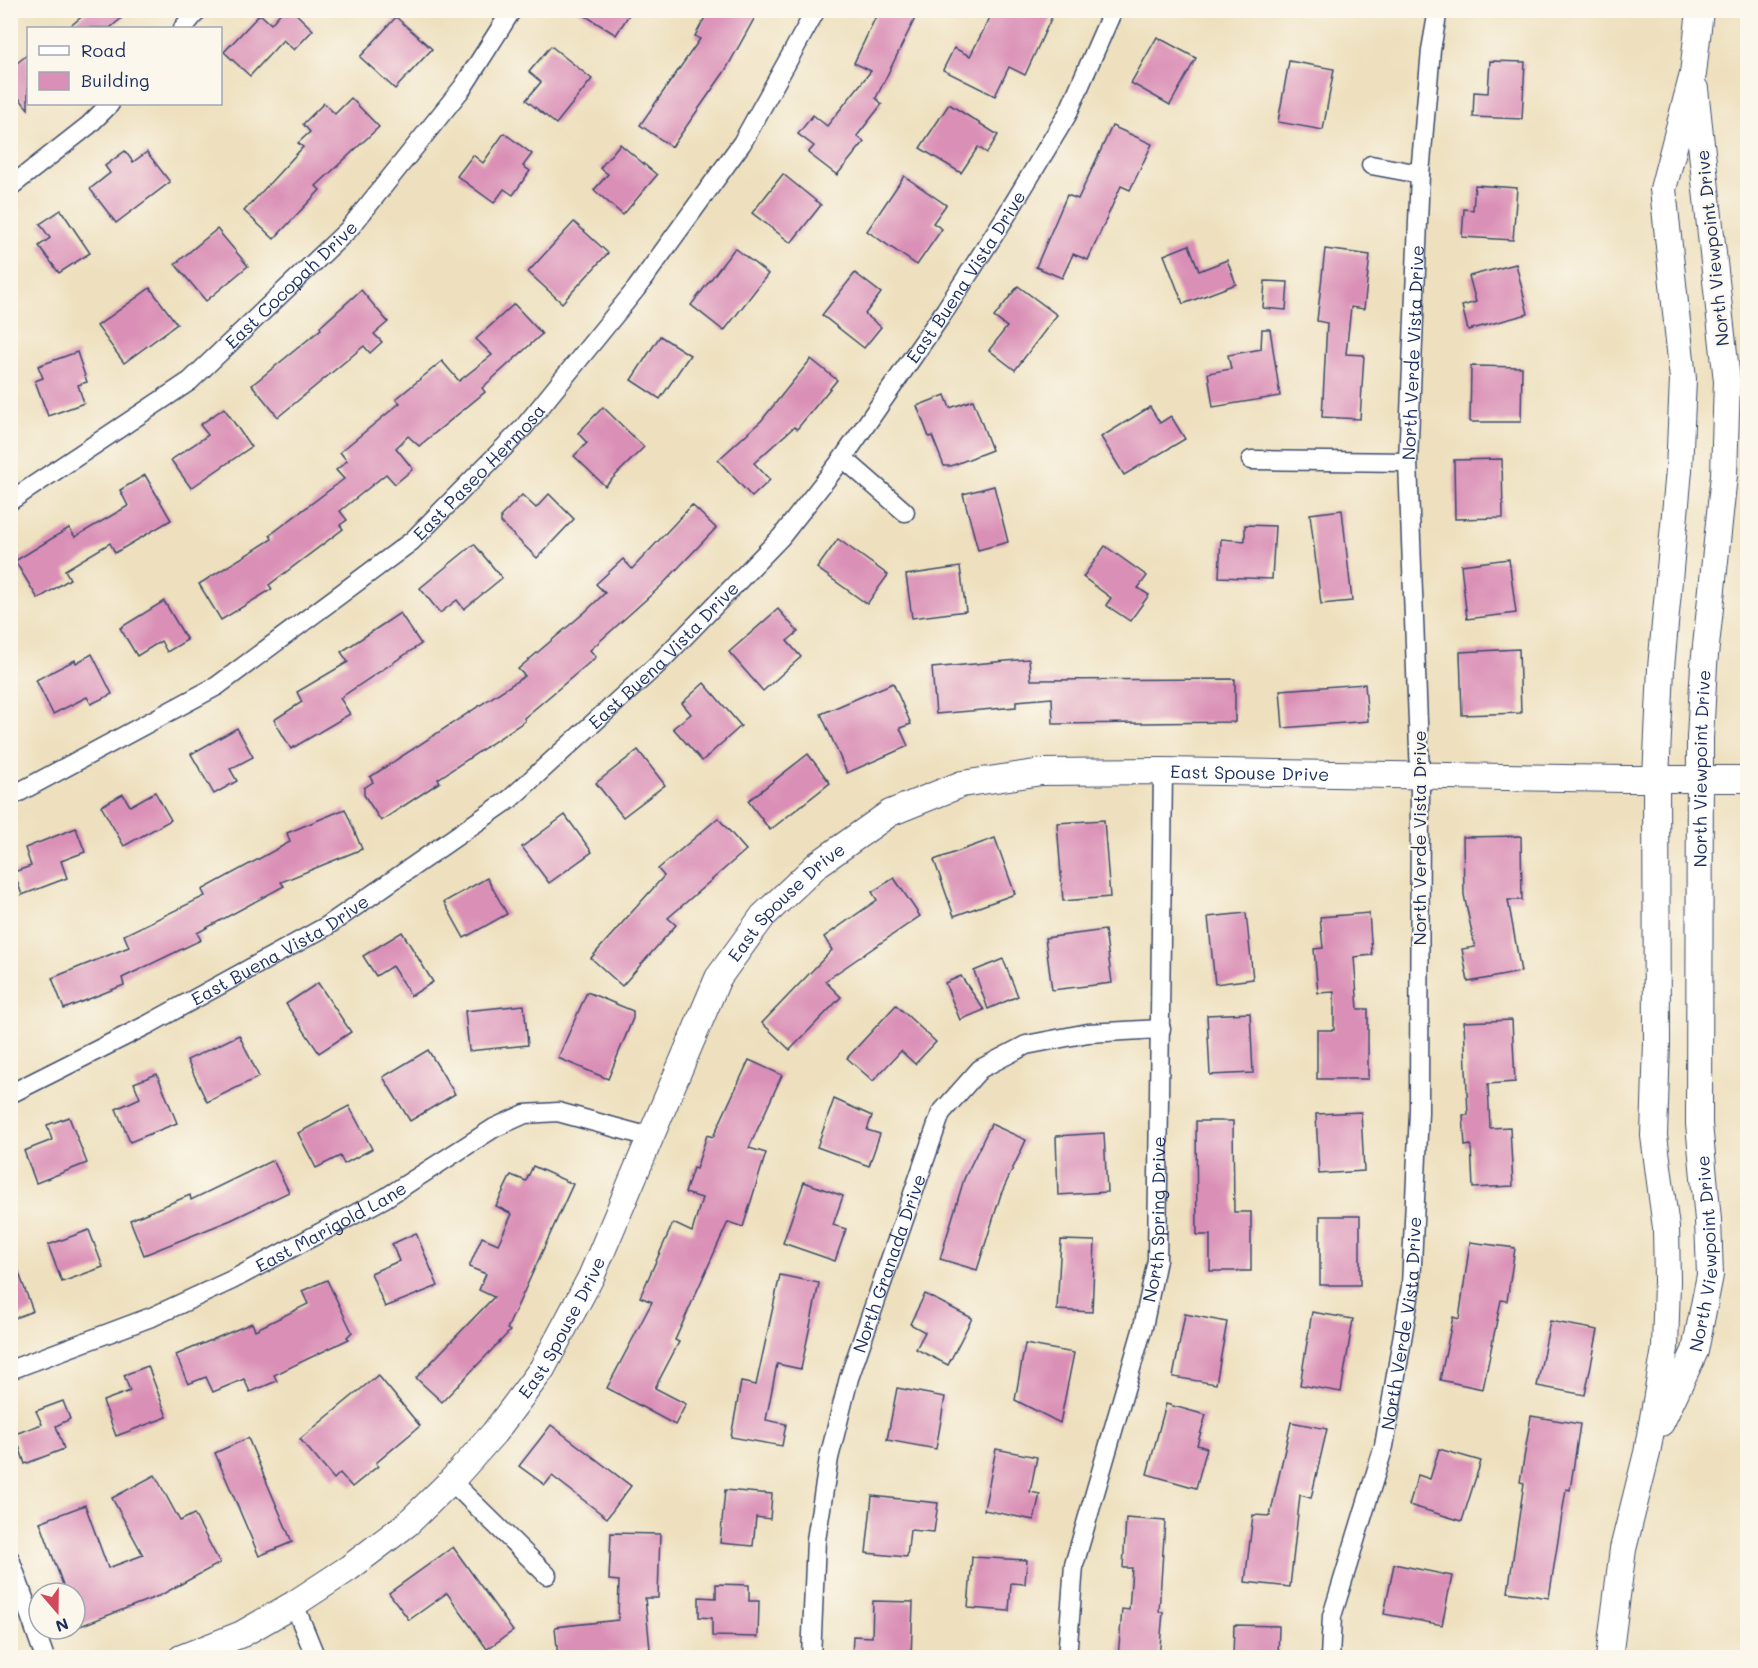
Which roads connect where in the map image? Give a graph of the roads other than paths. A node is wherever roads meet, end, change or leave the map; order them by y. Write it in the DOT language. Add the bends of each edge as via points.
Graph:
graph roads {
  1 [pos="198,10"];
  2 [pos="512,10"];
  3 [pos="816,10"];
  4 [pos="1113,10"];
  5 [pos="1438,10"];
  6 [pos="1700,10"];
  7 [pos="184,27"];
  8 [pos="1693,74"];
  9 [pos="109,105"];
  10 [pos="1371,165"];
  11 [pos="1420,174"];
  12 [pos="10,187"];
  13 [pos="843,458"];
  14 [pos="1251,460"];
  15 [pos="1408,462"];
  16 [pos="10,501"];
  17 [pos="905,512"];
  18 [pos="1163,771"];
  19 [pos="1420,775"];
  20 [pos="1656,779"];
  21 [pos="1748,779"];
  22 [pos="1700,780"];
  23 [pos="10,797"];
  24 [pos="1161,1029"];
  25 [pos="10,1094"];
  26 [pos="650,1137"];
  27 [pos="10,1371"];
  28 [pos="1647,1453"];
  29 [pos="451,1481"];
  30 [pos="10,1559"];
  31 [pos="546,1575"];
  32 [pos="294,1604"];
  33 [pos="45,1658"];
  34 [pos="181,1658"];
  35 [pos="316,1658"];
  36 [pos="811,1658"];
  37 [pos="1067,1658"];
  38 [pos="1330,1658"];
  39 [pos="1609,1658"];
  1 -- 7 [label="street"];
  2 -- 16 [label="street, East Cocopah Drive" via="463,87 349,229 190,381"];
  3 -- 23 [label="street, East Paseo Hermosa" via="742,143 636,289 524,427 412,541 217,686"];
  4 -- 13 [label="street, East Buena Vista Drive" via="1067,116 946,309"];
  5 -- 11 [label="street, North Verde Vista Drive"];
  6 -- 8 [label="main road, North Viewpoint Drive"];
  8 -- 20 [label="main road, North Viewpoint Drive" via="1663,189 1683,379"];
  8 -- 22 [label="main road, North Viewpoint Drive" via="1727,381 1724,475 1704,665"];
  9 -- 12 [label="street"];
  10 -- 11 [label="street"];
  11 -- 15 [label="street, North Verde Vista Drive"];
  13 -- 17 [label="street"];
  13 -- 25 [label="street, East Buena Vista Drive" via="781,537 658,664 510,799 327,926 149,1024"];
  14 -- 15 [label="street"];
  15 -- 19 [label="street, North Verde Vista Drive"];
  18 -- 19 [label="main road, East Spouse Drive"];
  18 -- 24 [label="street, North Spring Drive"];
  18 -- 26 [label="main road, East Spouse Drive" via="1042,772 962,784 890,813 818,864 763,916 718,978"];
  19 -- 20 [label="main road, East Spouse Drive"];
  19 -- 38 [label="street, North Verde Vista Drive" via="1419,1112 1411,1286 1384,1446 1332,1616"];
  20 -- 22 [label="main road, East Spouse Drive"];
  20 -- 28 [label="main road, North Viewpoint Drive" via="1654,1136 1666,1228 1667,1281 1665,1349"];
  21 -- 22 [label="main road, East Spouse Drive"];
  22 -- 28 [label="main road, North Viewpoint Drive" via="1699,1124 1710,1275 1695,1351"];
  24 -- 36 [label="street, North Granada Drive" via="1088,1033 1026,1045 980,1069 941,1113 849,1378 829,1458 816,1540"];
  24 -- 37 [label="street, North Spring Drive" via="1157,1260 1143,1327 1074,1565"];
  26 -- 27 [label="street, East Marigold Lane" via="558,1112 525,1114 494,1128 385,1198 232,1280 154,1316"];
  26 -- 29 [label="main road, East Spouse Drive" via="591,1276 542,1369 494,1433"];
  28 -- 39 [label="main road, North Viewpoint Drive" via="1623,1549"];
  29 -- 31 [label="street"];
  29 -- 32 [label="main road, East Spouse Drive" via="407,1524"];
  30 -- 33 [label="street"];
  32 -- 34 [label="main road, East Spouse Drive" via="242,1634"];
  32 -- 35 [label="street"];
}
